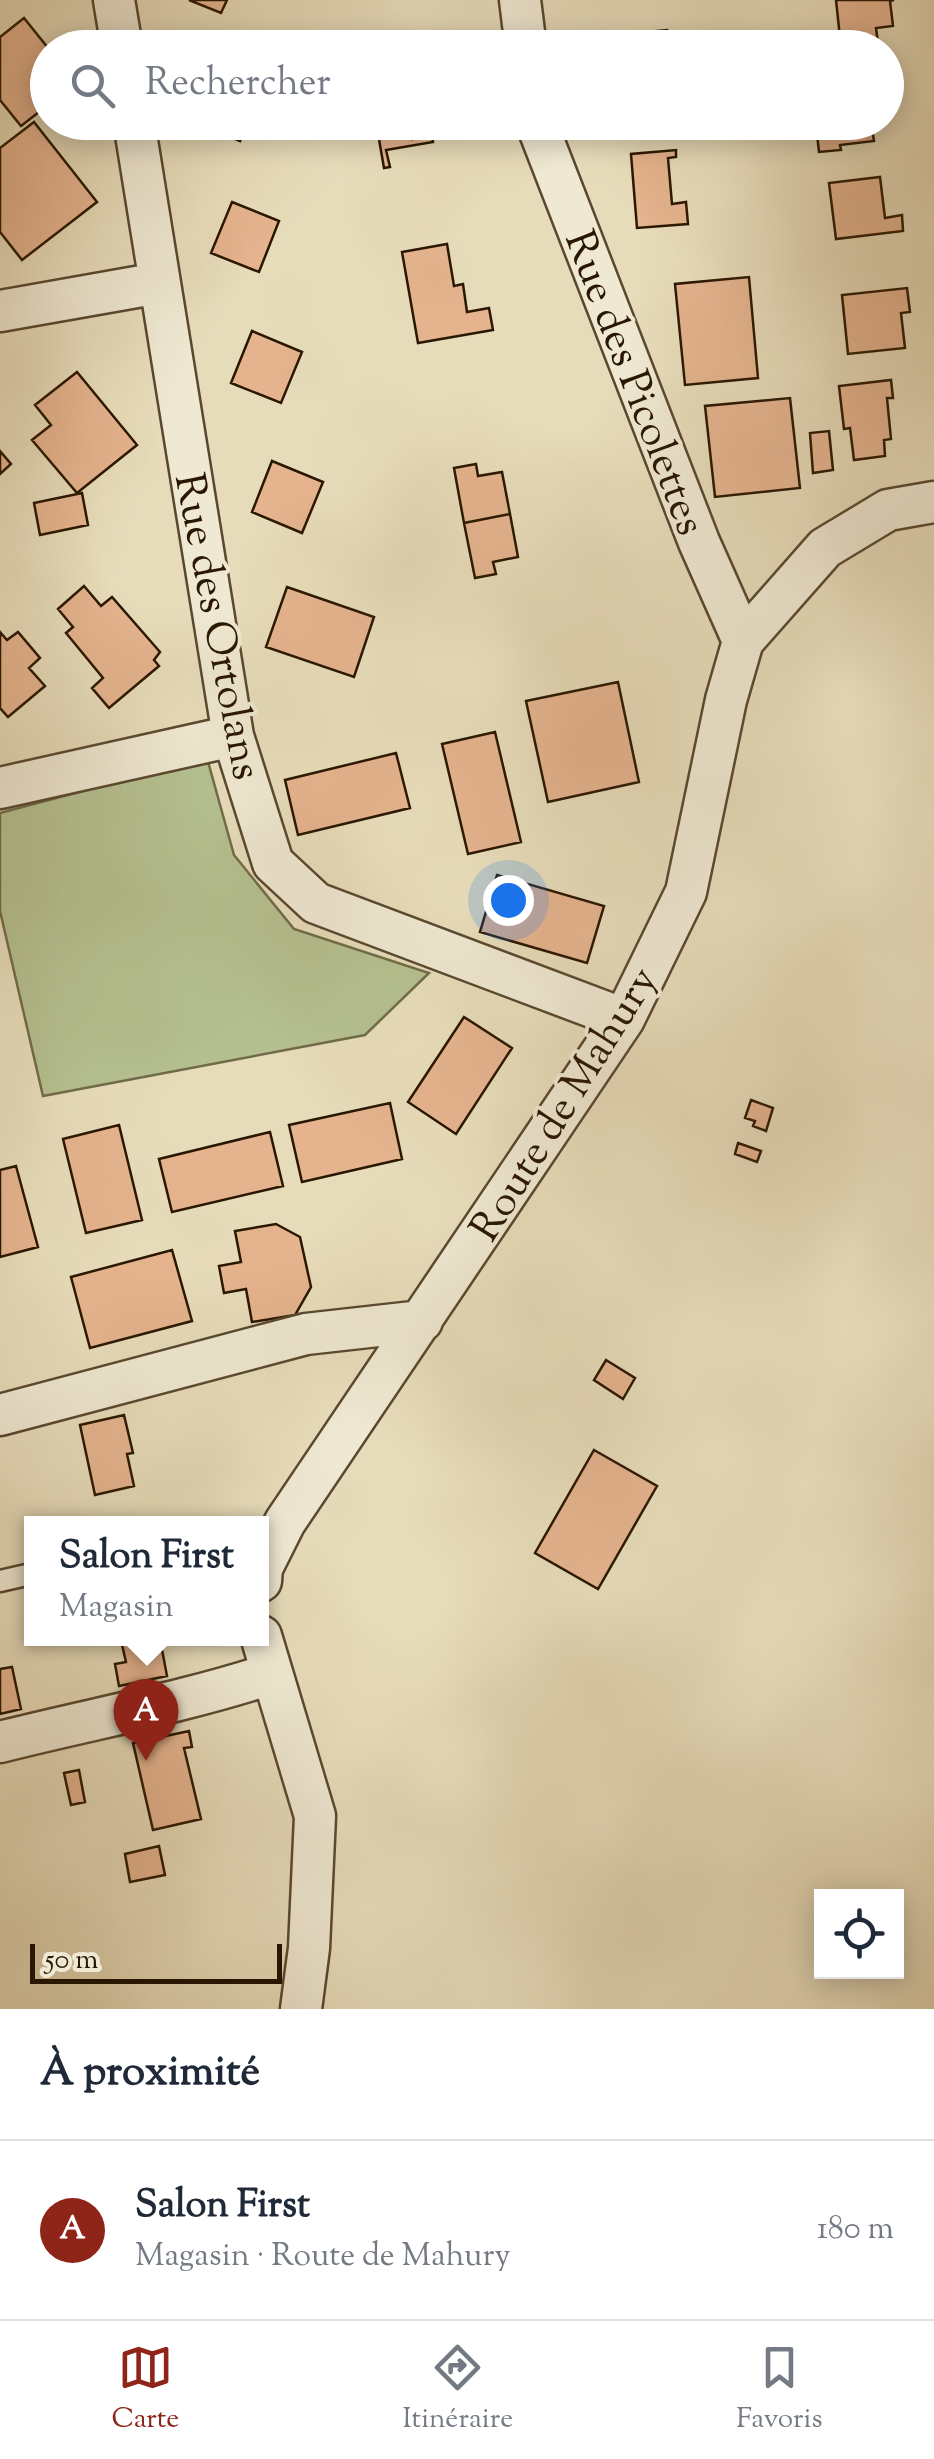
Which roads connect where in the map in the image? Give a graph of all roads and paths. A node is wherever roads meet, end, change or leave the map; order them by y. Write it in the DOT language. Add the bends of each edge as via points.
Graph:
graph roads {
  1 [pos="114,0"];
  2 [pos="520,0"];
  3 [pos="119,30"];
  4 [pos="524,30"];
  5 [pos="137,140"];
  6 [pos="543,140"];
  7 [pos="159,282"];
  8 [pos="0,311"];
  9 [pos="934,502"];
  10 [pos="742,641"];
  11 [pos="233,736"];
  12 [pos="0,788"];
  13 [pos="624,1018"];
  14 [pos="422,1321"];
  15 [pos="0,1416"];
  16 [pos="273,1524"];
  17 [pos="266,1655"];
  18 [pos="0,1742"];
  19 [pos="301,2009"];
  1 -- 3 [label="street"];
  2 -- 4 [label="street"];
  5 -- 7 [label="street, Rue des Ortolans"];
  6 -- 10 [label="street, Rue des Picolettes"];
  7 -- 8 [label="street"];
  7 -- 11 [label="street, Rue des Ortolans"];
  9 -- 10 [label="street, Route de Mahury" via="888,510 825,548"];
  10 -- 13 [label="street, Route de Mahury" via="686,892"];
  11 -- 12 [label="street"];
  11 -- 13 [label="street, Rue des Ortolans" via="272,863 316,902"];
  13 -- 14 [label="street, Route de Mahury"];
  14 -- 15 [label="street" via="306,1334"];
  14 -- 16 [label="street, Route de Mahury"];
  17 -- 18 [label="street" via="216,1692"];
  17 -- 19 [label="street" via="315,1816"];
}
